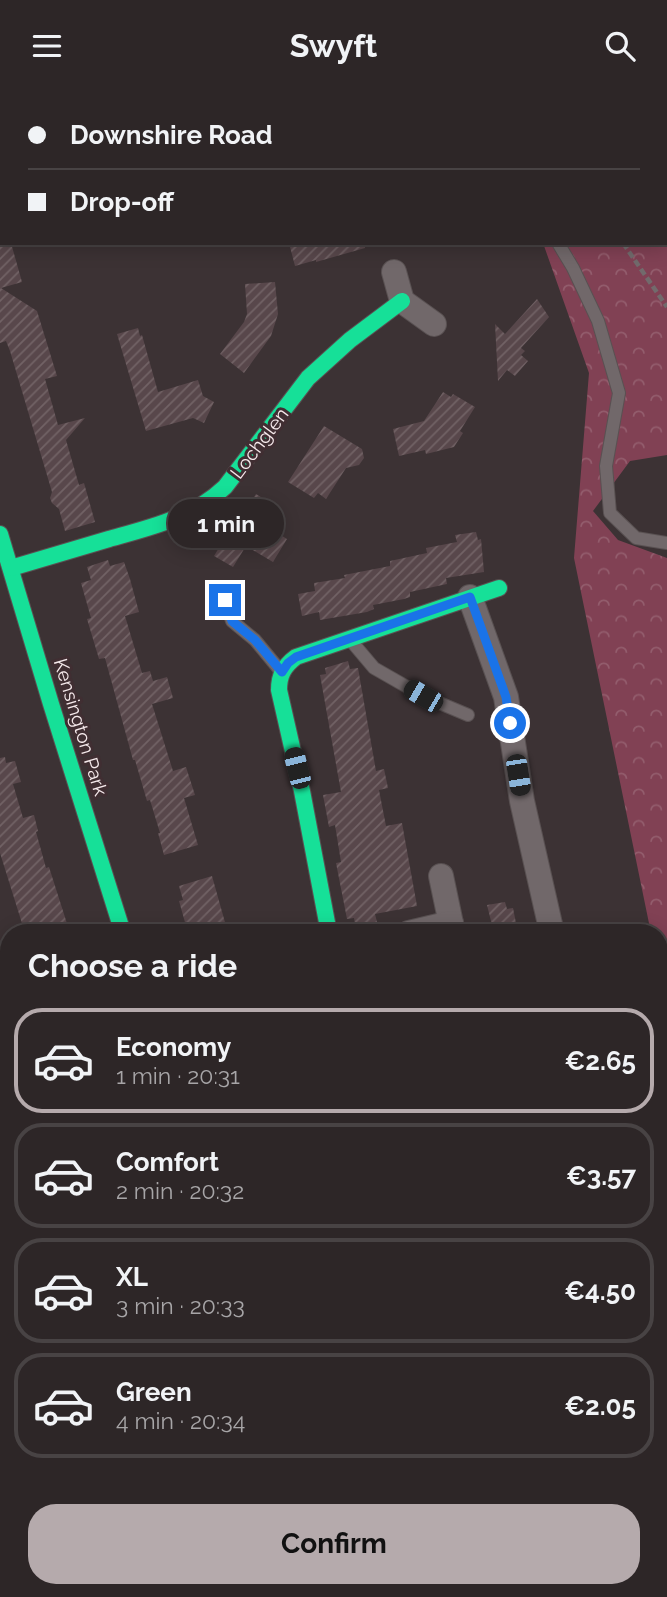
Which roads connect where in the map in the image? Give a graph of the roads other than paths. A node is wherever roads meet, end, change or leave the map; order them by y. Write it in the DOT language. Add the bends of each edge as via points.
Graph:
graph roads {
  1 [pos="559,245"];
  2 [pos="394,272"];
  3 [pos="402,301"];
  4 [pos="434,324"];
  5 [pos="0,534"];
  6 [pos="667,543"];
  7 [pos="10,568"];
  8 [pos="499,588"];
  9 [pos="470,597"];
  10 [pos="225,600"];
  11 [pos="349,639"];
  12 [pos="282,672"];
  13 [pos="468,715"];
  14 [pos="441,876"];
  15 [pos="120,924"];
  16 [pos="327,924"];
  17 [pos="451,924"];
  18 [pos="550,924"];
  1 -- 6 [label="lane" via="598,321 619,393 606,465 610,513 636,538"];
  2 -- 3 [label="street"];
  3 -- 4 [label="street"];
  3 -- 7 [label="street, Lochglen" via="321,365 211,501 164,523"];
  5 -- 7 [label="street, Kensington Park"];
  7 -- 15 [label="street, Kensington Park"];
  8 -- 9 [label="street"];
  9 -- 11 [label="street"];
  9 -- 18 [label="street" via="506,697 522,801"];
  10 -- 12 [label="lane" via="232,621"];
  11 -- 12 [label="street" via="296,657"];
  11 -- 13 [label="lane" via="374,668"];
  12 -- 16 [label="street" via="280,700"];
  14 -- 17 [label="street"];
}
